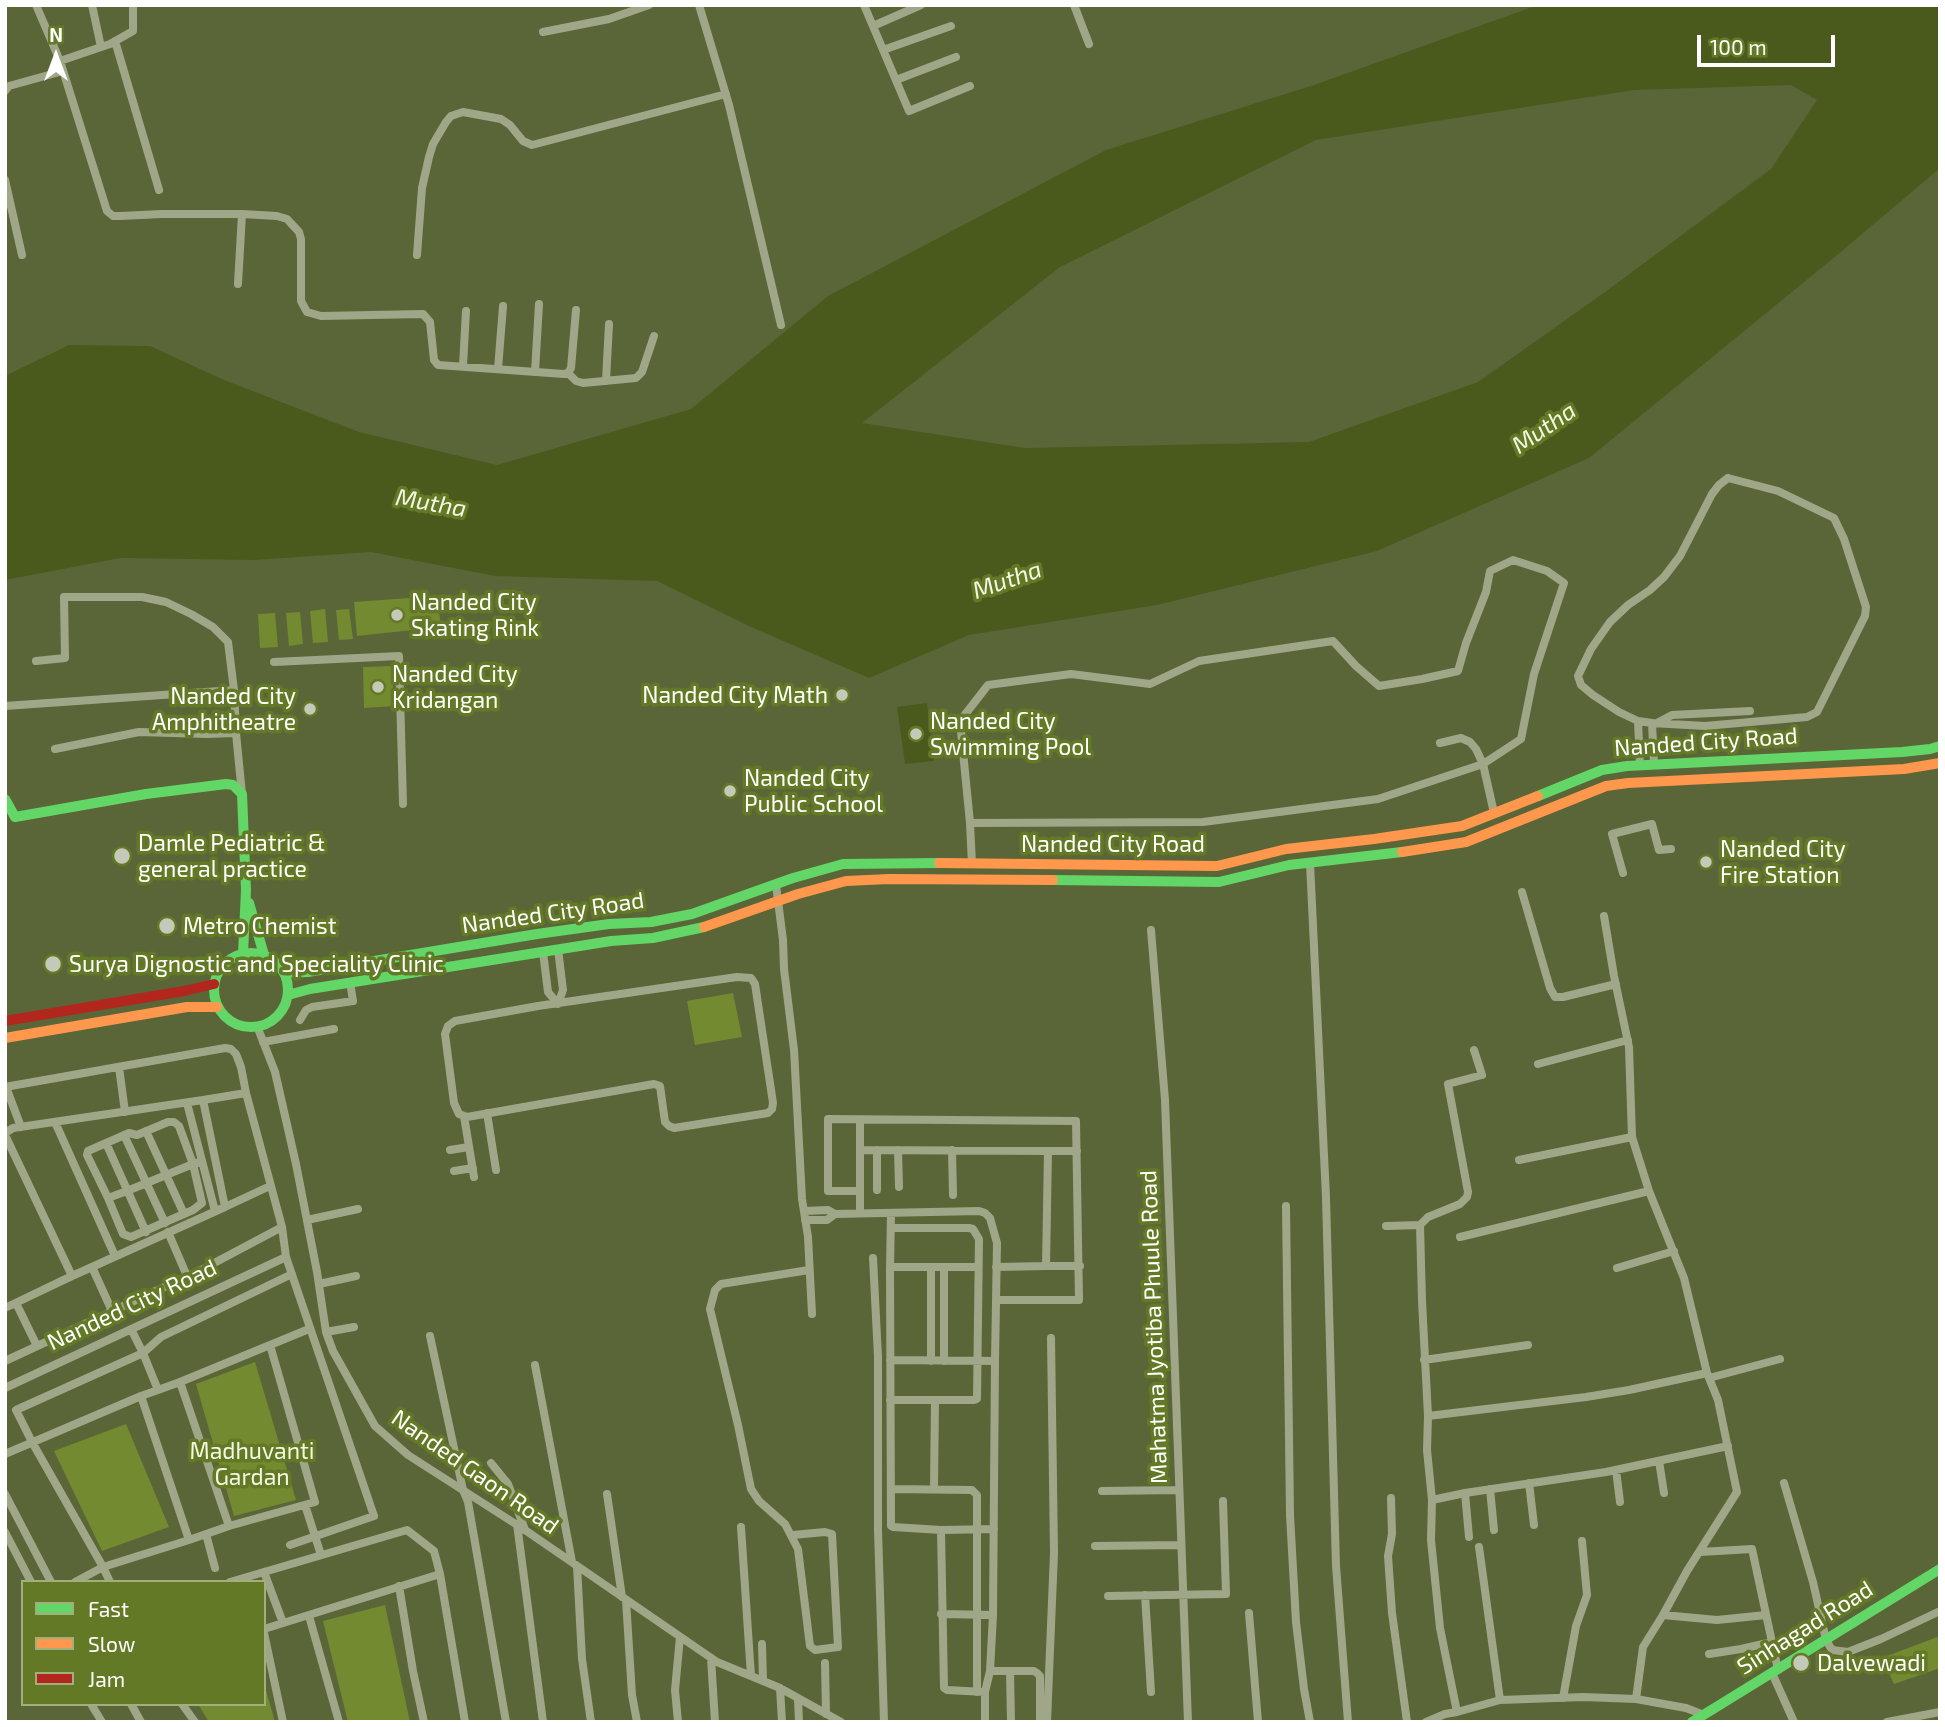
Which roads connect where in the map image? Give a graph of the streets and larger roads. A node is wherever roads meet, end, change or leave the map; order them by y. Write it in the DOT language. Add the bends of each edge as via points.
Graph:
graph roads {
  1 [pos="36,5"];
  2 [pos="92,5"];
  3 [pos="133,5"];
  4 [pos="649,5"];
  5 [pos="699,5"];
  6 [pos="864,5"];
  7 [pos="1074,5"];
  8 [pos="915,6"];
  9 [pos="873,26"];
  10 [pos="951,26"];
  11 [pos="543,32"];
  12 [pos="115,41"];
  13 [pos="1088,44"];
  14 [pos="101,47"];
  15 [pos="883,50"];
  16 [pos="956,57"];
  17 [pos="60,61"];
  18 [pos="63,71"];
  19 [pos="896,80"];
  20 [pos="970,86"];
  21 [pos="6,90"];
  22 [pos="726,94"];
  23 [pos="5,180"];
  24 [pos="159,190"];
  25 [pos="242,214"];
  26 [pos="22,255"];
  27 [pos="417,255"];
  28 [pos="239,284"];
  29 [pos="539,304"];
  30 [pos="503,306"];
  31 [pos="576,310"];
  32 [pos="466,311"];
  33 [pos="609,324"];
  34 [pos="781,325"];
  35 [pos="654,336"];
  36 [pos="463,366"];
  37 [pos="498,369"];
  38 [pos="535,372"];
  39 [pos="568,373"];
  40 [pos="606,382"];
  41 [pos="36,661"];
  42 [pos="274,662"];
  43 [pos="234,690"];
  44 [pos="5,706"];
  45 [pos="1750,711"];
  46 [pos="1638,721"];
  47 [pos="1654,723"];
  48 [pos="236,733"];
  49 [pos="1440,743"];
  50 [pos="1940,746"];
  51 [pos="55,749"];
  52 [pos="1940,763"];
  53 [pos="1483,764"];
  54 [pos="1654,765"];
  55 [pos="1640,766"];
  56 [pos="242,794"];
  57 [pos="5,799"];
  58 [pos="403,804"];
  59 [pos="1494,813"];
  60 [pos="10,820"];
  61 [pos="970,823"];
  62 [pos="1671,849"];
  63 [pos="1241,860"];
  64 [pos="1310,863"];
  65 [pos="972,864"];
  66 [pos="1623,873"];
  67 [pos="1246,876"];
  68 [pos="776,884"];
  69 [pos="246,890"];
  70 [pos="1522,892"];
  71 [pos="779,901"];
  72 [pos="1604,916"];
  73 [pos="1152,930"];
  74 [pos="558,949"];
  75 [pos="543,952"];
  76 [pos="243,954"];
  77 [pos="264,955"];
  78 [pos="284,973"];
  79 [pos="350,982"];
  80 [pos="214,984"];
  81 [pos="1616,984"];
  82 [pos="288,995"];
  83 [pos="558,1004"];
  84 [pos="218,1007"];
  85 [pos="300,1020"];
  86 [pos="5,1021"];
  87 [pos="257,1027"];
  88 [pos="334,1029"];
  89 [pos="5,1038"];
  90 [pos="1628,1040"];
  91 [pos="263,1042"];
  92 [pos="1474,1050"];
  93 [pos="1538,1064"];
  94 [pos="119,1067"];
  95 [pos="6,1087"];
  96 [pos="246,1093"];
  97 [pos="203,1100"];
  98 [pos="187,1103"];
  99 [pos="125,1112"];
  100 [pos="486,1113"];
  101 [pos="464,1116"];
  102 [pos="860,1120"];
  103 [pos="55,1122"];
  104 [pos="21,1127"];
  105 [pos="146,1131"];
  106 [pos="5,1134"];
  107 [pos="124,1135"];
  108 [pos="1632,1137"];
  109 [pos="106,1143"];
  110 [pos="469,1147"];
  111 [pos="450,1150"];
  112 [pos="860,1150"];
  113 [pos="877,1150"];
  114 [pos="898,1150"];
  115 [pos="952,1150"];
  116 [pos="1048,1151"];
  117 [pos="1077,1151"];
  118 [pos="1519,1160"];
  119 [pos="198,1163"];
  120 [pos="496,1170"];
  121 [pos="454,1171"];
  122 [pos="166,1175"];
  123 [pos="146,1183"];
  124 [pos="270,1186"];
  125 [pos="899,1187"];
  126 [pos="877,1190"];
  127 [pos="127,1191"];
  128 [pos="860,1191"];
  129 [pos="1649,1191"];
  130 [pos="953,1195"];
  131 [pos="108,1198"];
  132 [pos="1286,1206"];
  133 [pos="225,1207"];
  134 [pos="358,1209"];
  135 [pos="215,1211"];
  136 [pos="860,1213"];
  137 [pos="891,1213"];
  138 [pos="184,1214"];
  139 [pos="805,1215"];
  140 [pos="307,1220"];
  141 [pos="165,1223"];
  142 [pos="1420,1225"];
  143 [pos="1386,1226"];
  144 [pos="282,1227"];
  145 [pos="891,1228"];
  146 [pos="146,1231"];
  147 [pos="168,1232"];
  148 [pos="1460,1237"];
  149 [pos="1674,1251"];
  150 [pos="115,1256"];
  151 [pos="286,1257"];
  152 [pos="873,1258"];
  153 [pos="890,1266"];
  154 [pos="1046,1266"];
  155 [pos="1080,1266"];
  156 [pos="92,1267"];
  157 [pos="931,1267"];
  158 [pos="944,1267"];
  159 [pos="978,1267"];
  160 [pos="996,1267"];
  161 [pos="1617,1268"];
  162 [pos="809,1270"];
  163 [pos="292,1274"];
  164 [pos="72,1276"];
  165 [pos="187,1276"];
  166 [pos="356,1276"];
  167 [pos="319,1283"];
  168 [pos="996,1300"];
  169 [pos="16,1303"];
  170 [pos="5,1308"];
  171 [pos="112,1311"];
  172 [pos="812,1314"];
  173 [pos="354,1327"];
  174 [pos="131,1329"];
  175 [pos="309,1329"];
  176 [pos="326,1332"];
  177 [pos="430,1336"];
  178 [pos="1051,1338"];
  179 [pos="270,1345"];
  180 [pos="1528,1345"];
  181 [pos="37,1346"];
  182 [pos="144,1353"];
  183 [pos="1780,1359"];
  184 [pos="890,1360"];
  185 [pos="1424,1360"];
  186 [pos="5,1361"];
  187 [pos="930,1361"];
  188 [pos="944,1361"];
  189 [pos="977,1361"];
  190 [pos="995,1361"];
  191 [pos="535,1365"];
  192 [pos="1708,1376"];
  193 [pos="180,1382"];
  194 [pos="5,1388"];
  195 [pos="158,1390"];
  196 [pos="141,1396"];
  197 [pos="890,1400"];
  198 [pos="935,1400"];
  199 [pos="1428,1416"];
  200 [pos="32,1442"];
  201 [pos="1728,1446"];
  202 [pos="5,1454"];
  203 [pos="1659,1461"];
  204 [pos="491,1463"];
  205 [pos="1616,1470"];
  206 [pos="1529,1483"];
  207 [pos="1784,1483"];
  208 [pos="934,1488"];
  209 [pos="891,1489"];
  210 [pos="1490,1489"];
  211 [pos="463,1490"];
  212 [pos="1101,1490"];
  213 [pos="1179,1490"];
  214 [pos="1465,1493"];
  215 [pos="1664,1493"];
  216 [pos="5,1494"];
  217 [pos="607,1494"];
  218 [pos="1391,1498"];
  219 [pos="1432,1500"];
  220 [pos="1223,1501"];
  221 [pos="1620,1502"];
  222 [pos="305,1505"];
  223 [pos="1534,1525"];
  224 [pos="229,1526"];
  225 [pos="521,1527"];
  226 [pos="741,1527"];
  227 [pos="977,1529"];
  228 [pos="994,1529"];
  229 [pos="941,1530"];
  230 [pos="1494,1530"];
  231 [pos="5,1532"];
  232 [pos="206,1534"];
  233 [pos="793,1535"];
  234 [pos="315,1537"];
  235 [pos="1469,1537"];
  236 [pos="189,1540"];
  237 [pos="1582,1541"];
  238 [pos="290,1545"];
  239 [pos="1181,1545"];
  240 [pos="1095,1546"];
  241 [pos="1479,1547"];
  242 [pos="1700,1552"];
  243 [pos="321,1555"];
  244 [pos="575,1564"];
  245 [pos="103,1567"];
  246 [pos="215,1568"];
  247 [pos="1940,1569"];
  248 [pos="264,1572"];
  249 [pos="440,1574"];
  250 [pos="30,1580"];
  251 [pos="50,1580"];
  252 [pos="79,1580"];
  253 [pos="109,1580"];
  254 [pos="237,1580"];
  255 [pos="399,1586"];
  256 [pos="1183,1594"];
  257 [pos="1145,1595"];
  258 [pos="1108,1596"];
  259 [pos="624,1598"];
  260 [pos="1940,1611"];
  261 [pos="1249,1613"];
  262 [pos="941,1615"];
  263 [pos="977,1615"];
  264 [pos="993,1615"];
  265 [pos="1663,1615"];
  266 [pos="1766,1615"];
  267 [pos="309,1616"];
  268 [pos="283,1623"];
  269 [pos="266,1630"];
  270 [pos="680,1637"];
  271 [pos="1826,1640"];
  272 [pos="266,1641"];
  273 [pos="1772,1642"];
  274 [pos="762,1644"];
  275 [pos="1709,1654"];
  276 [pos="710,1658"];
  277 [pos="825,1663"];
  278 [pos="990,1671"];
  279 [pos="1010,1671"];
  280 [pos="1775,1671"];
  281 [pos="751,1676"];
  282 [pos="763,1681"];
  283 [pos="780,1688"];
  284 [pos="981,1692"];
  285 [pos="1151,1692"];
  286 [pos="1563,1698"];
  287 [pos="798,1699"];
  288 [pos="1636,1699"];
  289 [pos="1500,1700"];
  290 [pos="92,1706"];
  291 [pos="132,1706"];
  292 [pos="184,1706"];
  293 [pos="1457,1712"];
  294 [pos="1940,1712"];
  295 [pos="826,1714"];
  296 [pos="1704,1715"];
  297 [pos="1897,1721"];
  298 [pos="102,1722"];
  299 [pos="141,1722"];
  300 [pos="195,1722"];
  301 [pos="283,1722"];
  302 [pos="339,1722"];
  303 [pos="424,1722"];
  304 [pos="465,1722"];
  305 [pos="506,1722"];
  306 [pos="543,1722"];
  307 [pos="591,1722"];
  308 [pos="637,1722"];
  309 [pos="678,1722"];
  310 [pos="715,1722"];
  311 [pos="782,1722"];
  312 [pos="799,1722"];
  313 [pos="841,1722"];
  314 [pos="884,1722"];
  315 [pos="985,1722"];
  316 [pos="1011,1722"];
  317 [pos="1040,1722"];
  318 [pos="1047,1722"];
  319 [pos="1188,1722"];
  320 [pos="1258,1722"];
  321 [pos="1310,1722"];
  322 [pos="1348,1722"];
  323 [pos="1407,1722"];
  324 [pos="1426,1722"];
  325 [pos="1692,1722"];
  326 [pos="1794,1722"];
  327 [pos="1886,1722"];
  1 -- 17 [label="street"];
  2 -- 14 [label="street"];
  3 -- 12 [label="street" via="133,31"];
  4 -- 11 [label="street" via="609,19"];
  5 -- 22 [label="street"];
  6 -- 9 [label="street"];
  7 -- 13 [label="street"];
  8 -- 9 [label="street"];
  9 -- 15 [label="street"];
  10 -- 15 [label="street"];
  12 -- 14 [label="street"];
  12 -- 24 [label="street"];
  14 -- 17 [label="street"];
  15 -- 19 [label="street"];
  16 -- 19 [label="street"];
  17 -- 18 [label="street"];
  18 -- 21 [label="street"];
  18 -- 25 [label="street" via="107,211 113,216"];
  19 -- 20 [label="street" via="909,111"];
  22 -- 27 [label="street" via="532,145 501,119 463,112 451,116 429,157"];
  22 -- 34 [label="street"];
  23 -- 26 [label="street"];
  25 -- 28 [label="street"];
  25 -- 36 [label="street" via="287,219 299,232 301,301 307,312 321,316 423,314 430,322 435,362"];
  29 -- 38 [label="street"];
  30 -- 37 [label="street"];
  31 -- 39 [label="street"];
  32 -- 36 [label="street"];
  33 -- 40 [label="street"];
  35 -- 40 [label="street" via="639,376"];
  36 -- 37 [label="street"];
  37 -- 38 [label="street"];
  38 -- 39 [label="street"];
  39 -- 40 [label="street" via="579,382"];
  41 -- 43 [label="street" via="65,658 64,597 142,597 191,614 228,642"];
  42 -- 58 [label="street" via="399,656"];
  43 -- 44 [label="street"];
  43 -- 48 [label="street"];
  45 -- 47 [label="street" via="1672,715"];
  46 -- 47 [label="street"];
  46 -- 47 [label="street" via="1581,685 1578,676 1610,622 1664,577 1680,556 1719,485 1728,478 1741,480 1778,491 1834,518 1866,607 1817,712 1807,718 1705,726"];
  46 -- 55 [label="street"];
  47 -- 54 [label="street"];
  48 -- 51 [label="street" via="139,732"];
  48 -- 56 [label="street"];
  49 -- 53 [label="street" via="1461,738 1470,742"];
  50 -- 54 [label="street, Nanded City Road"];
  52 -- 64 [label="street, Nanded City Road" via="1904,769 1606,786 1466,842"];
  53 -- 59 [label="street"];
  53 -- 61 [label="street" via="1378,799 1203,822"];
  53 -- 61 [label="street" via="1521,739 1534,674 1564,583 1547,571 1513,560 1490,572 1458,671 1443,675 1379,686 1333,641 1199,661 1150,684 1071,674 988,685 960,721"];
  54 -- 55 [label="street, Nanded City Road"];
  55 -- 59 [label="street, Nanded City Road" via="1602,770"];
  56 -- 60 [label="street" via="226,784"];
  56 -- 69 [label="street"];
  57 -- 60 [label="street"];
  59 -- 63 [label="street, Nanded City Road" via="1462,826 1286,849"];
  61 -- 65 [label="street"];
  62 -- 66 [label="street" via="1659,850 1652,824 1612,834"];
  63 -- 65 [label="street, Nanded City Road" via="1217,866"];
  63 -- 67 [label="street"];
  64 -- 67 [label="street, Nanded City Road"];
  64 -- 322 [label="street" via="1326,1197 1336,1566"];
  65 -- 68 [label="street, Nanded City Road" via="843,864"];
  67 -- 71 [label="street, Nanded City Road" via="1219,882 846,881"];
  68 -- 71 [label="street"];
  68 -- 78 [label="street, Nanded City Road" via="692,914 651,922 537,934"];
  69 -- 76 [label="street"];
  69 -- 77 [label="street"];
  70 -- 81 [label="street" via="1555,997"];
  71 -- 74 [label="street, Nanded City Road" via="696,930"];
  71 -- 139 [label="street"];
  72 -- 81 [label="street"];
  73 -- 213 [label="street, Mahatma Jyotiba Phuule Road" via="1165,1100"];
  74 -- 75 [label="street, Nanded City Road"];
  74 -- 83 [label="street" via="563,990"];
  75 -- 79 [label="street, Nanded City Road"];
  75 -- 83 [label="street" via="548,992"];
  76 -- 77 [label="street"];
  76 -- 80 [label="street" via="224,963"];
  77 -- 78 [label="street"];
  78 -- 82 [label="street"];
  79 -- 82 [label="street, Nanded City Road"];
  79 -- 85 [label="street" via="353,1001 312,1007"];
  80 -- 84 [label="street"];
  80 -- 86 [label="street"];
  81 -- 90 [label="street"];
  82 -- 87 [label="street" via="277,1016"];
  83 -- 100 [label="street" via="751,978 772,1109 674,1128 665,1122 660,1086 654,1084"];
  83 -- 101 [label="street" via="448,1026 445,1034 454,1103"];
  84 -- 87 [label="street" via="234,1023"];
  84 -- 89 [label="street" via="187,1007"];
  87 -- 91 [label="street, Nanded Gaon Road"];
  88 -- 91 [label="street"];
  90 -- 93 [label="street"];
  90 -- 108 [label="street"];
  91 -- 140 [label="street, Nanded Gaon Road" via="275,1072"];
  92 -- 142 [label="street" via="1482,1075 1448,1084 1467,1197"];
  94 -- 95 [label="street"];
  94 -- 96 [label="street" via="231,1049 241,1067"];
  94 -- 99 [label="street"];
  95 -- 104 [label="street"];
  96 -- 97 [label="street"];
  96 -- 124 [label="street"];
  97 -- 98 [label="street"];
  97 -- 133 [label="street"];
  98 -- 99 [label="street"];
  98 -- 119 [label="street"];
  99 -- 103 [label="street"];
  100 -- 101 [label="street"];
  100 -- 120 [label="street"];
  101 -- 110 [label="street"];
  102 -- 112 [label="street"];
  102 -- 117 [label="street" via="1075,1121"];
  102 -- 128 [label="street" via="828,1121 828,1191"];
  103 -- 104 [label="street"];
  103 -- 150 [label="street"];
  104 -- 106 [label="street"];
  105 -- 107 [label="street"];
  105 -- 119 [label="street" via="174,1122"];
  105 -- 122 [label="street"];
  106 -- 164 [label="street"];
  107 -- 109 [label="street"];
  107 -- 123 [label="street"];
  108 -- 118 [label="street"];
  108 -- 129 [label="street"];
  109 -- 127 [label="street"];
  109 -- 131 [label="street" via="87,1155"];
  110 -- 111 [label="street"];
  110 -- 121 [label="street" via="473,1173"];
  112 -- 113 [label="street"];
  112 -- 128 [label="street"];
  113 -- 114 [label="street"];
  113 -- 126 [label="street"];
  114 -- 115 [label="street"];
  114 -- 125 [label="street"];
  115 -- 116 [label="street"];
  115 -- 130 [label="street"];
  116 -- 117 [label="street"];
  116 -- 154 [label="street"];
  117 -- 155 [label="street"];
  119 -- 122 [label="street"];
  119 -- 135 [label="street"];
  119 -- 138 [label="street" via="202,1203"];
  122 -- 123 [label="street"];
  122 -- 138 [label="street"];
  123 -- 127 [label="street"];
  123 -- 141 [label="street"];
  124 -- 133 [label="street"];
  124 -- 144 [label="street"];
  127 -- 131 [label="street"];
  127 -- 146 [label="street"];
  128 -- 136 [label="street"];
  129 -- 148 [label="street"];
  129 -- 149 [label="street"];
  131 -- 146 [label="street" via="123,1234 131,1237"];
  132 -- 321 [label="street" via="1290,1515 1296,1622"];
  133 -- 135 [label="street"];
  134 -- 140 [label="street"];
  135 -- 147 [label="street"];
  136 -- 137 [label="street"];
  136 -- 139 [label="street" via="828,1210"];
  137 -- 145 [label="street"];
  137 -- 160 [label="street" via="985,1213 997,1243"];
  138 -- 141 [label="street"];
  139 -- 162 [label="street"];
  140 -- 167 [label="street, Nanded Gaon Road"];
  141 -- 146 [label="street"];
  142 -- 143 [label="street"];
  142 -- 185 [label="street"];
  144 -- 151 [label="street"];
  144 -- 165 [label="street"];
  145 -- 153 [label="street"];
  145 -- 159 [label="street" via="973,1229 979,1239"];
  147 -- 150 [label="street"];
  147 -- 165 [label="street"];
  149 -- 161 [label="street"];
  149 -- 192 [label="street"];
  150 -- 156 [label="street"];
  151 -- 163 [label="street"];
  151 -- 174 [label="street, Nanded City Road"];
  152 -- 314 [label="street"];
  153 -- 157 [label="street"];
  153 -- 184 [label="street"];
  154 -- 155 [label="street"];
  154 -- 160 [label="street"];
  155 -- 168 [label="street" via="1079,1300"];
  156 -- 164 [label="street"];
  156 -- 171 [label="street"];
  157 -- 158 [label="street"];
  157 -- 187 [label="street"];
  158 -- 159 [label="street"];
  158 -- 188 [label="street"];
  159 -- 189 [label="street"];
  160 -- 168 [label="street"];
  162 -- 172 [label="street"];
  162 -- 233 [label="street" via="721,1284 710,1309 751,1489"];
  163 -- 175 [label="street"];
  163 -- 182 [label="street" via="160,1337"];
  164 -- 169 [label="street"];
  165 -- 171 [label="street"];
  166 -- 167 [label="street"];
  167 -- 176 [label="street, Nanded Gaon Road"];
  168 -- 190 [label="street"];
  169 -- 170 [label="street"];
  169 -- 181 [label="street"];
  171 -- 181 [label="street"];
  173 -- 176 [label="street"];
  174 -- 182 [label="street"];
  174 -- 194 [label="street, Nanded City Road"];
  175 -- 179 [label="street"];
  175 -- 234 [label="street" via="374,1516"];
  176 -- 211 [label="street, Nanded Gaon Road" via="374,1426 408,1455"];
  177 -- 211 [label="street"];
  178 -- 318 [label="street" via="1054,1553"];
  179 -- 193 [label="street"];
  179 -- 222 [label="street" via="315,1502"];
  180 -- 185 [label="street"];
  181 -- 186 [label="street"];
  182 -- 195 [label="street"];
  182 -- 200 [label="street" via="16,1410"];
  183 -- 192 [label="street"];
  184 -- 187 [label="street"];
  184 -- 197 [label="street"];
  185 -- 199 [label="street"];
  187 -- 188 [label="street"];
  188 -- 189 [label="street"];
  189 -- 190 [label="street"];
  189 -- 198 [label="street" via="977,1399"];
  190 -- 228 [label="street"];
  191 -- 244 [label="street"];
  192 -- 199 [label="street"];
  192 -- 201 [label="street"];
  193 -- 195 [label="street"];
  193 -- 224 [label="street"];
  195 -- 196 [label="street"];
  196 -- 200 [label="street"];
  196 -- 236 [label="street"];
  197 -- 198 [label="street"];
  197 -- 209 [label="street"];
  198 -- 208 [label="street"];
  199 -- 219 [label="street"];
  200 -- 202 [label="street"];
  200 -- 245 [label="street"];
  201 -- 203 [label="street"];
  201 -- 242 [label="street" via="1737,1492"];
  203 -- 205 [label="street"];
  203 -- 215 [label="street"];
  204 -- 225 [label="street" via="508,1484"];
  205 -- 206 [label="street"];
  205 -- 221 [label="street"];
  206 -- 210 [label="street"];
  206 -- 223 [label="street"];
  207 -- 271 [label="street"];
  208 -- 209 [label="street"];
  208 -- 227 [label="street" via="976,1492"];
  209 -- 229 [label="street" via="891,1527"];
  210 -- 214 [label="street"];
  210 -- 230 [label="street"];
  211 -- 225 [label="street, Nanded Gaon Road"];
  211 -- 305 [label="street"];
  212 -- 213 [label="street"];
  213 -- 239 [label="street, Mahatma Jyotiba Phuule Road"];
  214 -- 219 [label="street"];
  214 -- 235 [label="street"];
  216 -- 251 [label="street"];
  217 -- 259 [label="street"];
  218 -- 323 [label="street" via="1388,1556 1392,1613"];
  219 -- 293 [label="street" via="1440,1628"];
  220 -- 256 [label="street" via="1226,1594"];
  222 -- 224 [label="street"];
  222 -- 234 [label="street"];
  224 -- 232 [label="street"];
  225 -- 244 [label="street, Nanded Gaon Road"];
  225 -- 306 [label="street"];
  226 -- 281 [label="street"];
  227 -- 228 [label="street"];
  227 -- 229 [label="street"];
  227 -- 263 [label="street"];
  228 -- 264 [label="street"];
  229 -- 262 [label="street"];
  231 -- 250 [label="street"];
  232 -- 236 [label="street"];
  232 -- 246 [label="street"];
  233 -- 233 [label="street" via="810,1646 815,1650 837,1647 832,1534"];
  234 -- 238 [label="street"];
  234 -- 243 [label="street"];
  236 -- 245 [label="street"];
  237 -- 286 [label="street" via="1587,1595 1576,1626"];
  239 -- 240 [label="street"];
  239 -- 256 [label="street, Mahatma Jyotiba Phuule Road"];
  241 -- 289 [label="street"];
  242 -- 265 [label="street"];
  242 -- 266 [label="street" via="1752,1549"];
  243 -- 248 [label="street"];
  243 -- 249 [label="street" via="407,1530 434,1551"];
  244 -- 259 [label="street, Nanded Gaon Road"];
  244 -- 307 [label="street"];
  245 -- 252 [label="street"];
  245 -- 253 [label="street"];
  247 -- 271 [label="street, Sinhagad Road"];
  248 -- 254 [label="street"];
  248 -- 268 [label="street"];
  249 -- 255 [label="street"];
  249 -- 304 [label="street"];
  255 -- 267 [label="street"];
  255 -- 303 [label="street"];
  256 -- 257 [label="street"];
  256 -- 319 [label="street, Mahatma Jyotiba Phuule Road"];
  257 -- 258 [label="street"];
  257 -- 285 [label="street"];
  259 -- 270 [label="street, Nanded Gaon Road"];
  259 -- 308 [label="street"];
  260 -- 271 [label="street" via="1848,1652 1832,1650"];
  261 -- 320 [label="street"];
  262 -- 263 [label="street"];
  262 -- 284 [label="street" via="944,1688"];
  263 -- 264 [label="street"];
  263 -- 284 [label="street"];
  264 -- 278 [label="street"];
  265 -- 266 [label="street" via="1717,1619"];
  265 -- 288 [label="street" via="1643,1647"];
  266 -- 273 [label="street"];
  267 -- 268 [label="street"];
  267 -- 302 [label="street"];
  268 -- 269 [label="street"];
  270 -- 276 [label="street, Nanded Gaon Road"];
  270 -- 309 [label="street" via="675,1690"];
  271 -- 280 [label="street, Sinhagad Road"];
  272 -- 301 [label="street"];
  273 -- 275 [label="street"];
  273 -- 280 [label="street"];
  274 -- 282 [label="street"];
  276 -- 281 [label="street, Nanded Gaon Road"];
  276 -- 310 [label="street"];
  277 -- 295 [label="street"];
  278 -- 279 [label="street"];
  278 -- 284 [label="street"];
  279 -- 316 [label="street"];
  279 -- 317 [label="street" via="1034,1671 1040,1676"];
  280 -- 296 [label="street, Sinhagad Road"];
  280 -- 326 [label="street"];
  281 -- 282 [label="street, Nanded Gaon Road"];
  282 -- 283 [label="street, Nanded Gaon Road"];
  283 -- 287 [label="street, Nanded Gaon Road"];
  283 -- 311 [label="street"];
  284 -- 315 [label="street"];
  286 -- 288 [label="street"];
  286 -- 289 [label="street"];
  287 -- 295 [label="street, Nanded Gaon Road"];
  287 -- 312 [label="street"];
  288 -- 296 [label="street"];
  289 -- 293 [label="street"];
  290 -- 298 [label="street"];
  291 -- 299 [label="street"];
  292 -- 300 [label="street"];
  293 -- 324 [label="street"];
  294 -- 297 [label="street"];
  295 -- 313 [label="street, Nanded Gaon Road"];
  296 -- 325 [label="street, Sinhagad Road"];
  297 -- 327 [label="street"];
}
